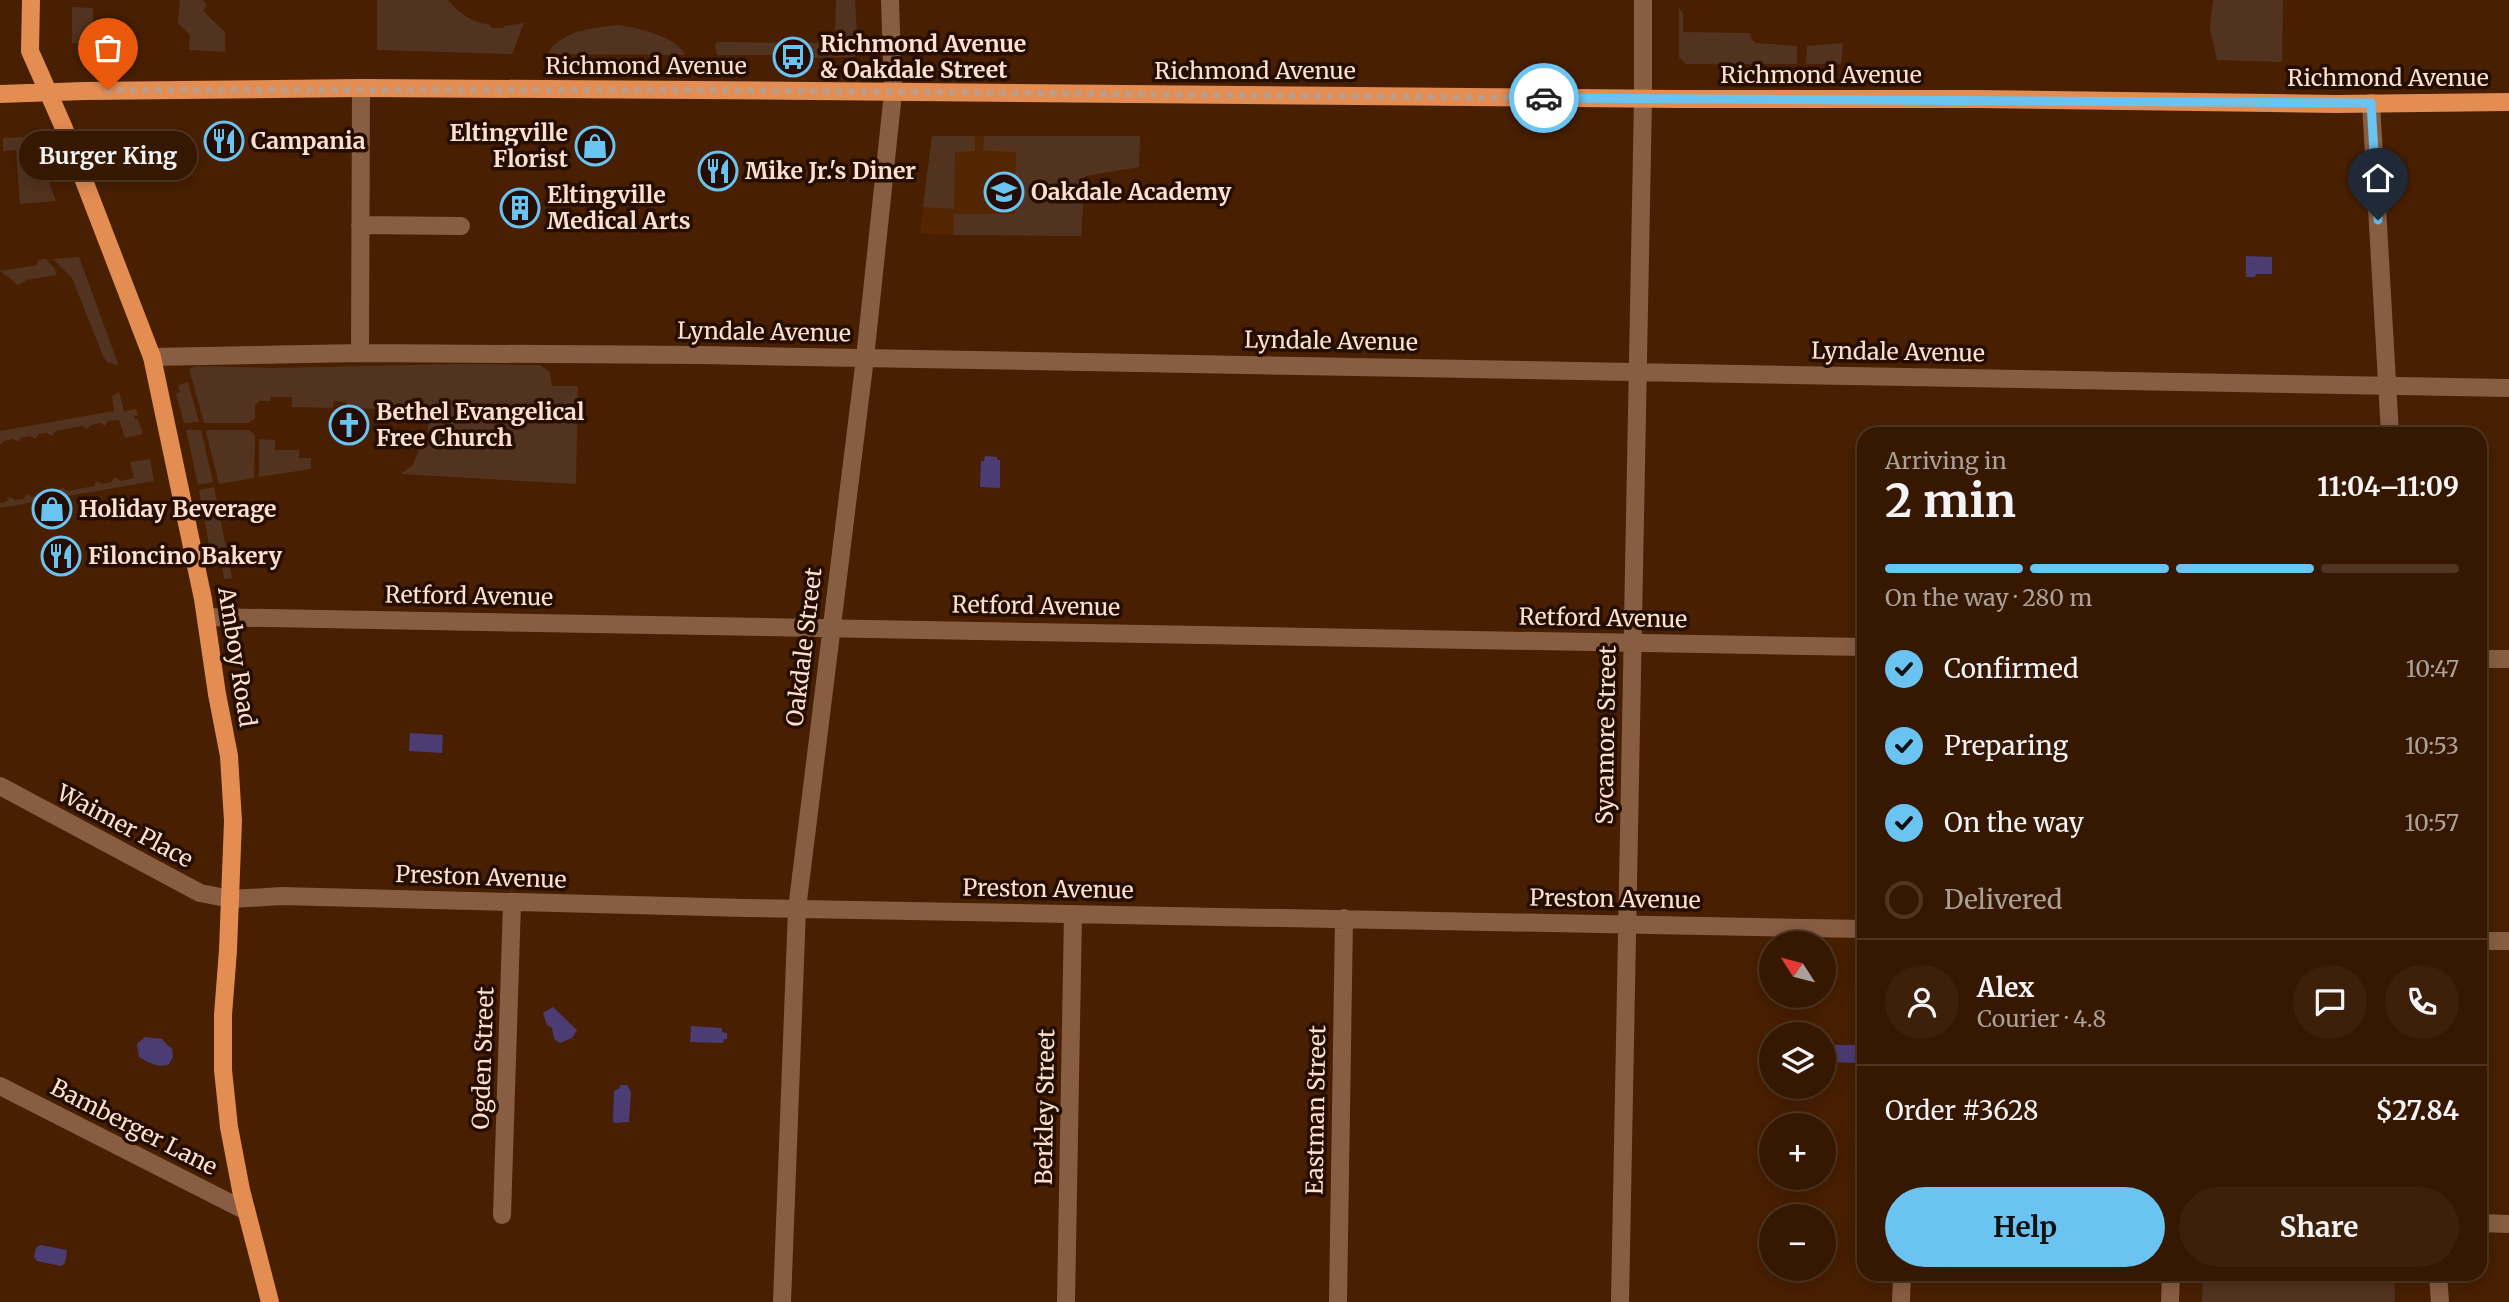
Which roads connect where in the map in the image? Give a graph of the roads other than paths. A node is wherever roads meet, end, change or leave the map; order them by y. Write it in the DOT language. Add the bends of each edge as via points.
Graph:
graph roads {
  1 [pos="31,0"];
  2 [pos="890,0"];
  3 [pos="1643,0"];
  4 [pos="361,89"];
  5 [pos="47,92"];
  6 [pos="893,93"];
  7 [pos="0,94"];
  8 [pos="1643,99"];
  9 [pos="2371,103"];
  10 [pos="2509,103"];
  11 [pos="360,225"];
  12 [pos="461,226"];
  13 [pos="360,353"];
  14 [pos="152,357"];
  15 [pos="865,358"];
  16 [pos="1638,371"];
  17 [pos="2387,386"];
  18 [pos="2509,388"];
  19 [pos="2390,427"];
  20 [pos="206,617"];
  21 [pos="832,627"];
  22 [pos="1632,643"];
  23 [pos="1857,647"];
  24 [pos="2487,659"];
  25 [pos="2509,659"];
  26 [pos="0,786"];
  27 [pos="231,898"];
  28 [pos="512,903"];
  29 [pos="797,909"];
  30 [pos="1073,914"];
  31 [pos="1344,918"];
  32 [pos="1627,924"];
  33 [pos="1857,929"];
  34 [pos="2487,941"];
  35 [pos="2509,941"];
  36 [pos="0,1086"];
  37 [pos="246,1211"];
  38 [pos="502,1215"];
  39 [pos="2487,1223"];
  40 [pos="2509,1224"];
  41 [pos="1902,1281"];
  42 [pos="2171,1281"];
  43 [pos="2438,1281"];
  44 [pos="270,1302"];
  45 [pos="782,1302"];
  46 [pos="1066,1302"];
  47 [pos="1338,1302"];
  48 [pos="1620,1302"];
  49 [pos="1901,1302"];
  50 [pos="2170,1302"];
  51 [pos="2440,1302"];
  1 -- 5 [label="main road, Amboy Road" via="30,51"];
  2 -- 6 [label="street, Oakdale Street"];
  3 -- 8 [label="street, Sycamore Street"];
  4 -- 5 [label="main road, Richmond Avenue"];
  4 -- 6 [label="main road, Richmond Avenue"];
  4 -- 11 [label="street"];
  5 -- 7 [label="main road, Richmond Avenue"];
  5 -- 14 [label="main road, Amboy Road"];
  6 -- 8 [label="main road, Richmond Avenue"];
  6 -- 15 [label="street, Oakdale Street"];
  8 -- 9 [label="main road, Richmond Avenue"];
  8 -- 16 [label="street, Sycamore Street"];
  9 -- 10 [label="main road, Richmond Avenue"];
  9 -- 17 [label="street"];
  11 -- 12 [label="street"];
  11 -- 13 [label="street"];
  13 -- 14 [label="street, Lyndale Avenue"];
  13 -- 15 [label="street, Lyndale Avenue"];
  14 -- 20 [label="main road, Amboy Road"];
  15 -- 16 [label="street, Lyndale Avenue"];
  15 -- 21 [label="street, Oakdale Street"];
  16 -- 17 [label="street, Lyndale Avenue"];
  16 -- 22 [label="street, Sycamore Street"];
  17 -- 18 [label="street, Lyndale Avenue"];
  17 -- 19 [label="street"];
  20 -- 21 [label="street, Retford Avenue"];
  20 -- 27 [label="main road, Amboy Road" via="229,756"];
  21 -- 22 [label="street, Retford Avenue"];
  21 -- 29 [label="street, Oakdale Street"];
  22 -- 23 [label="street, Retford Avenue"];
  22 -- 32 [label="street, Sycamore Street"];
  24 -- 25 [label="street"];
  26 -- 27 [label="street, Waimer Place" via="201,893"];
  27 -- 28 [label="street, Preston Avenue"];
  27 -- 37 [label="main road, Amboy Road" via="223,1070"];
  28 -- 29 [label="street, Preston Avenue"];
  28 -- 38 [label="street, Ogden Street"];
  29 -- 30 [label="street, Preston Avenue"];
  29 -- 45 [label="street, Oakdale Street"];
  30 -- 31 [label="street, Preston Avenue"];
  30 -- 46 [label="street, Berkley Street"];
  31 -- 32 [label="street, Preston Avenue"];
  31 -- 47 [label="street, Eastman Street"];
  32 -- 33 [label="street, Preston Avenue"];
  32 -- 48 [label="street, Sycamore Street"];
  34 -- 35 [label="street"];
  36 -- 37 [label="street, Bamberger Lane"];
  37 -- 44 [label="main road, Amboy Road"];
  39 -- 40 [label="street"];
  41 -- 49 [label="street"];
  42 -- 50 [label="street"];
  43 -- 51 [label="street"];
}
